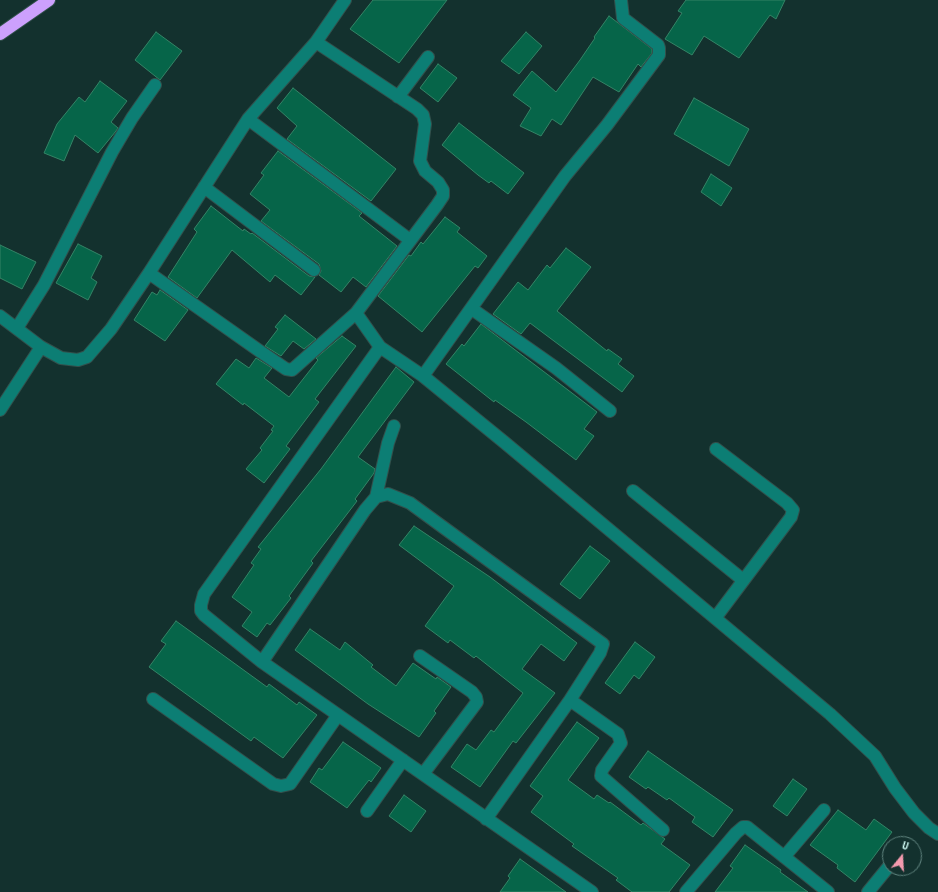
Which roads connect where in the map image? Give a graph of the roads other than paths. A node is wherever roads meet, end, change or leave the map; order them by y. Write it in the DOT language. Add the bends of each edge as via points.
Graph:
graph roads {
  1 [pos="49,0"];
  2 [pos="345,0"];
  3 [pos="621,0"];
  4 [pos="0,34"];
  5 [pos="316,42"];
  6 [pos="428,57"];
  7 [pos="155,85"];
  8 [pos="398,98"];
  9 [pos="248,119"];
  10 [pos="204,187"];
  11 [pos="410,240"];
  12 [pos="314,270"];
  13 [pos="150,273"];
  14 [pos="472,309"];
  15 [pos="356,313"];
  16 [pos="0,316"];
  17 [pos="17,328"];
  18 [pos="41,347"];
  19 [pos="380,347"];
  20 [pos="423,376"];
  21 [pos="0,410"];
  22 [pos="610,411"];
  23 [pos="394,426"];
  24 [pos="716,449"];
  25 [pos="633,491"];
  26 [pos="376,497"];
  27 [pos="743,580"];
  28 [pos="716,617"];
  29 [pos="420,656"];
  30 [pos="262,662"];
  31 [pos="153,699"];
  32 [pos="570,700"];
  33 [pos="338,715"];
  34 [pos="403,760"];
  35 [pos="423,774"];
  36 [pos="824,810"];
  37 [pos="366,811"];
  38 [pos="486,819"];
  39 [pos="663,830"];
  40 [pos="938,834"];
  41 [pos="784,857"];
  42 [pos="882,875"];
  43 [pos="592,892"];
  44 [pos="686,892"];
  45 [pos="828,892"];
  46 [pos="868,892"];
  1 -- 4 [label="highway"];
  2 -- 5 [label="street"];
  3 -- 14 [label="street" via="622,18 658,45 659,55 565,176"];
  5 -- 8 [label="street"];
  5 -- 9 [label="street"];
  6 -- 8 [label="street"];
  7 -- 17 [label="street" via="116,145 44,286"];
  8 -- 11 [label="street" via="418,109 423,115 425,124 420,161 425,171 443,190 443,196"];
  9 -- 10 [label="street"];
  9 -- 11 [label="street"];
  10 -- 12 [label="street"];
  10 -- 13 [label="street"];
  11 -- 15 [label="street"];
  13 -- 15 [label="street" via="286,369 292,370"];
  13 -- 18 [label="street" via="111,329 87,357 78,360 66,359"];
  14 -- 20 [label="street"];
  14 -- 22 [label="street" via="556,368"];
  15 -- 19 [label="street"];
  16 -- 17 [label="street"];
  17 -- 18 [label="street"];
  18 -- 21 [label="street"];
  19 -- 20 [label="street"];
  19 -- 30 [label="street" via="202,599 201,611 204,615"];
  20 -- 28 [label="street"];
  23 -- 26 [label="street"];
  24 -- 27 [label="street" via="793,510 791,518"];
  25 -- 27 [label="street"];
  26 -- 30 [label="street" via="364,510"];
  26 -- 32 [label="street" via="388,494 410,503 602,642 600,653"];
  27 -- 28 [label="street"];
  28 -- 40 [label="street" via="830,714 875,756 914,813"];
  29 -- 35 [label="street" via="472,692 477,702"];
  30 -- 33 [label="street"];
  31 -- 33 [label="street" via="273,784 281,786 290,784"];
  32 -- 38 [label="street"];
  32 -- 39 [label="street" via="618,734 621,743 602,770 601,776"];
  33 -- 34 [label="street"];
  34 -- 35 [label="street"];
  34 -- 37 [label="street"];
  35 -- 38 [label="street"];
  36 -- 41 [label="street"];
  38 -- 43 [label="street"];
  41 -- 44 [label="street" via="747,827 743,827"];
  41 -- 45 [label="street"];
  42 -- 46 [label="street"];
}
